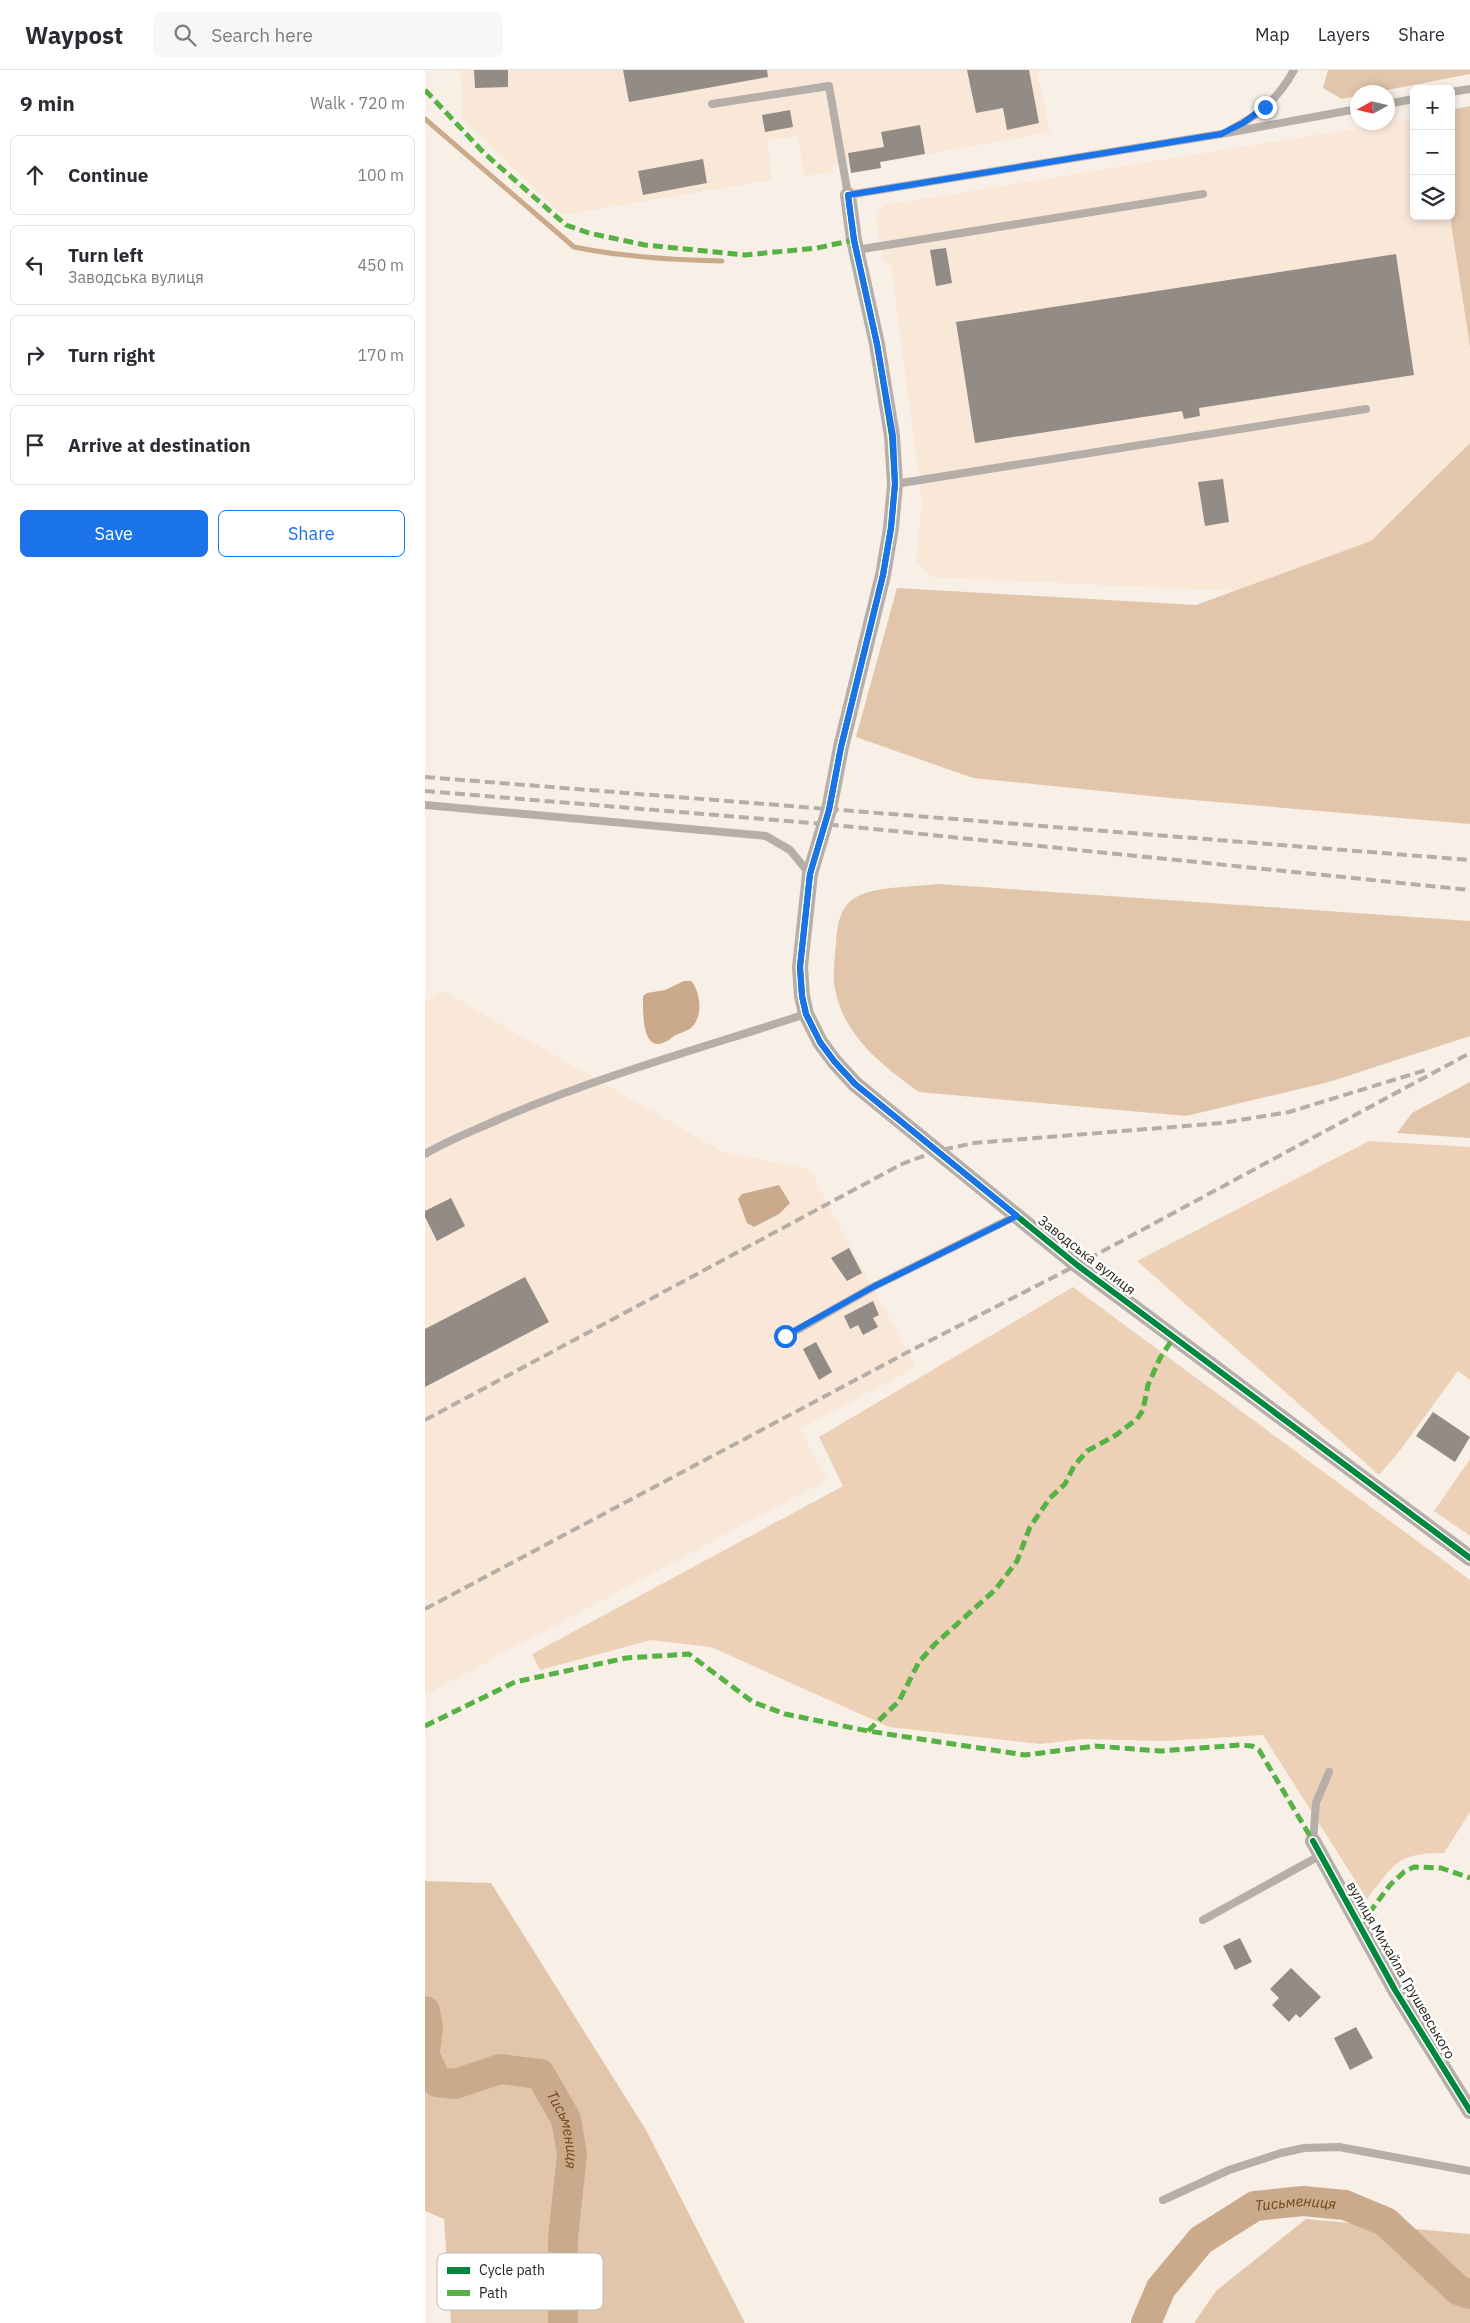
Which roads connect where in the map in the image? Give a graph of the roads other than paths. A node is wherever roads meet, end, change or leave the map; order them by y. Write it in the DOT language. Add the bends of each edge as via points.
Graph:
graph roads {
  1 [pos="1294,70"];
  2 [pos="1470,89"];
  3 [pos="1455,91"];
  4 [pos="1410,100"];
  5 [pos="1395,103"];
  6 [pos="712,104"];
  7 [pos="1350,110"];
  8 [pos="1221,134"];
  9 [pos="1203,194"];
  10 [pos="848,195"];
  11 [pos="857,250"];
  12 [pos="1366,409"];
  13 [pos="895,484"];
  14 [pos="425,805"];
  15 [pos="810,874"];
  16 [pos="806,1014"];
  17 [pos="425,1154"];
  18 [pos="1017,1216"];
  19 [pos="785,1336"];
  20 [pos="1470,1558"];
  21 [pos="1329,1772"];
  22 [pos="1317,1848"];
  23 [pos="1203,1920"];
  24 [pos="1470,2111"];
  25 [pos="1470,2171"];
  26 [pos="1163,2200"];
  1 -- 8 [label="lane" via="1283,91 1265,107"];
  2 -- 3 [label="lane"];
  4 -- 5 [label="lane"];
  6 -- 10 [label="lane" via="829,86"];
  7 -- 8 [label="lane"];
  8 -- 10 [label="lane"];
  9 -- 11 [label="lane"];
  10 -- 11 [label="street, Заводська вулиця"];
  11 -- 13 [label="street, Заводська вулиця" via="893,436"];
  12 -- 13 [label="lane"];
  13 -- 15 [label="street, Заводська вулиця" via="883,575 829,810"];
  14 -- 15 [label="lane" via="766,836 790,850"];
  15 -- 16 [label="street, Заводська вулиця" via="800,967"];
  16 -- 17 [label="lane" via="646,1063 536,1104"];
  16 -- 18 [label="street, Заводська вулиця" via="820,1042 855,1084"];
  18 -- 19 [label="lane" via="873,1287"];
  18 -- 20 [label="street, Заводська вулиця" via="1077,1265"];
  21 -- 22 [label="lane" via="1316,1803"];
  22 -- 23 [label="lane"];
  22 -- 24 [label="street, вулиця Михайла Грушевського" via="1395,1990"];
  25 -- 26 [label="lane" via="1339,2147 1304,2148 1281,2152 1229,2170"];
}
